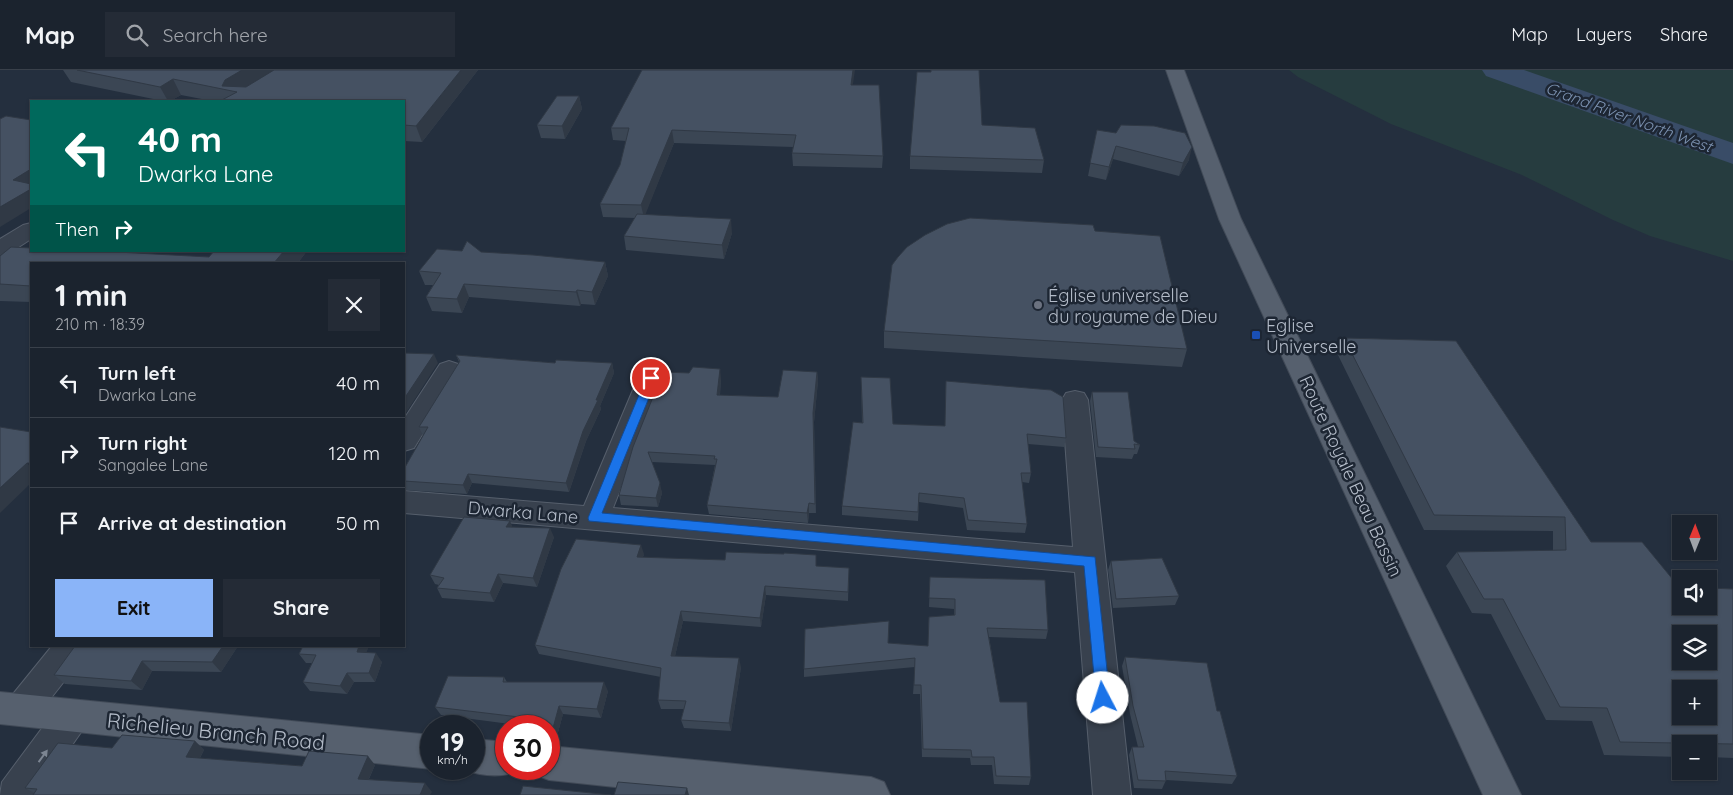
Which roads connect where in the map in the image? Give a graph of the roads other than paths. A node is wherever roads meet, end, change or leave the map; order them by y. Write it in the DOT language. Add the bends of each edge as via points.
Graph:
graph roads {
  1 [pos="1175,70"];
  2 [pos="30,231"];
  3 [pos="0,249"];
  4 [pos="449,370"];
  5 [pos="651,378"];
  6 [pos="1075,400"];
  7 [pos="405,440"];
  8 [pos="405,502"];
  9 [pos="594,518"];
  10 [pos="1090,561"];
  11 [pos="71,647"];
  12 [pos="11,709"];
  13 [pos="72,716"];
  14 [pos="420,751"];
  15 [pos="560,764"];
  16 [pos="15,795"];
  17 [pos="871,795"];
  18 [pos="1112,795"];
  19 [pos="1502,795"];
  1 -- 19 [label="main road, Route Royale Beau Bassin" via="1230,219"];
  2 -- 3 [label="street"];
  4 -- 7 [label="street"];
  5 -- 9 [label="street"];
  6 -- 10 [label="street"];
  8 -- 9 [label="street, Dwarka Lane"];
  9 -- 10 [label="street, Dwarka Lane"];
  10 -- 18 [label="street"];
  11 -- 12 [label="street"];
  12 -- 13 [label="main road, Richelieu Branch Road"];
  13 -- 14 [label="main road, Richelieu Branch Road"];
  16 -- 13 [label="street, one-way"];
  15 -- 17 [label="main road"];
}
